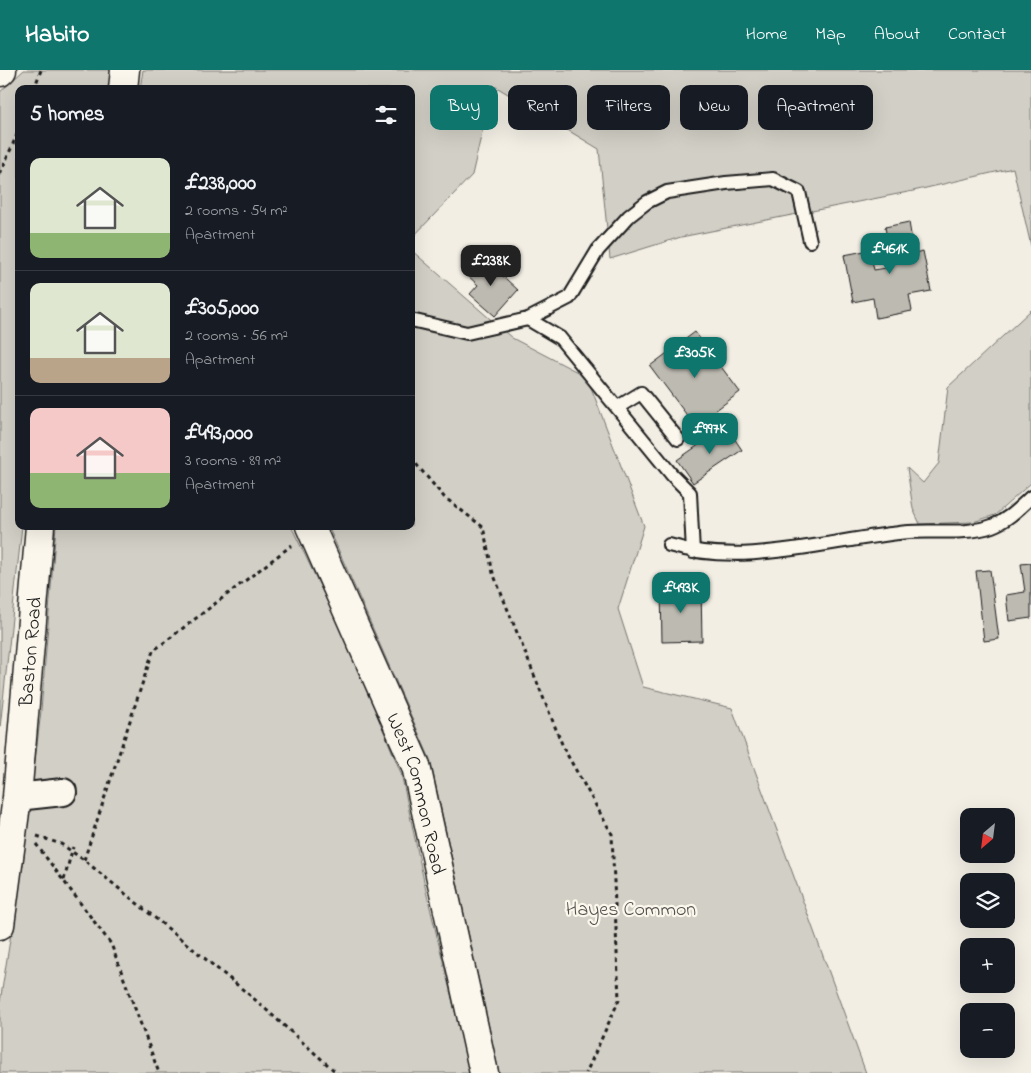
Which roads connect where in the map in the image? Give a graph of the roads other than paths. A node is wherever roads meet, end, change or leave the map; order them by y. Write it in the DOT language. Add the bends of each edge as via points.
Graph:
graph roads {
  1 [pos="126,70"];
  2 [pos="124,85"];
  3 [pos="810,241"];
  4 [pos="528,319"];
  5 [pos="415,321"];
  6 [pos="618,407"];
  7 [pos="678,439"];
  8 [pos="1031,496"];
  9 [pos="40,530"];
  10 [pos="312,531"];
  11 [pos="669,545"];
  12 [pos="693,552"];
  13 [pos="63,792"];
  14 [pos="20,815"];
  15 [pos="0,925"];
  16 [pos="484,1073"];
  1 -- 2 [label="street"];
  3 -- 4 [label="lane" via="799,192 773,179 667,192 629,216 598,250 569,298"];
  4 -- 5 [label="lane" via="466,333"];
  4 -- 6 [label="lane" via="560,338"];
  6 -- 7 [label="lane" via="641,393"];
  6 -- 12 [label="lane" via="690,493"];
  8 -- 12 [label="lane" via="1012,515 991,527 908,532 751,554"];
  9 -- 14 [label="street, Baston Road"];
  10 -- 16 [label="street, West Common Road" via="416,766"];
  11 -- 12 [label="lane"];
  13 -- 14 [label="street"];
  14 -- 15 [label="street, Baston Road"];
}
